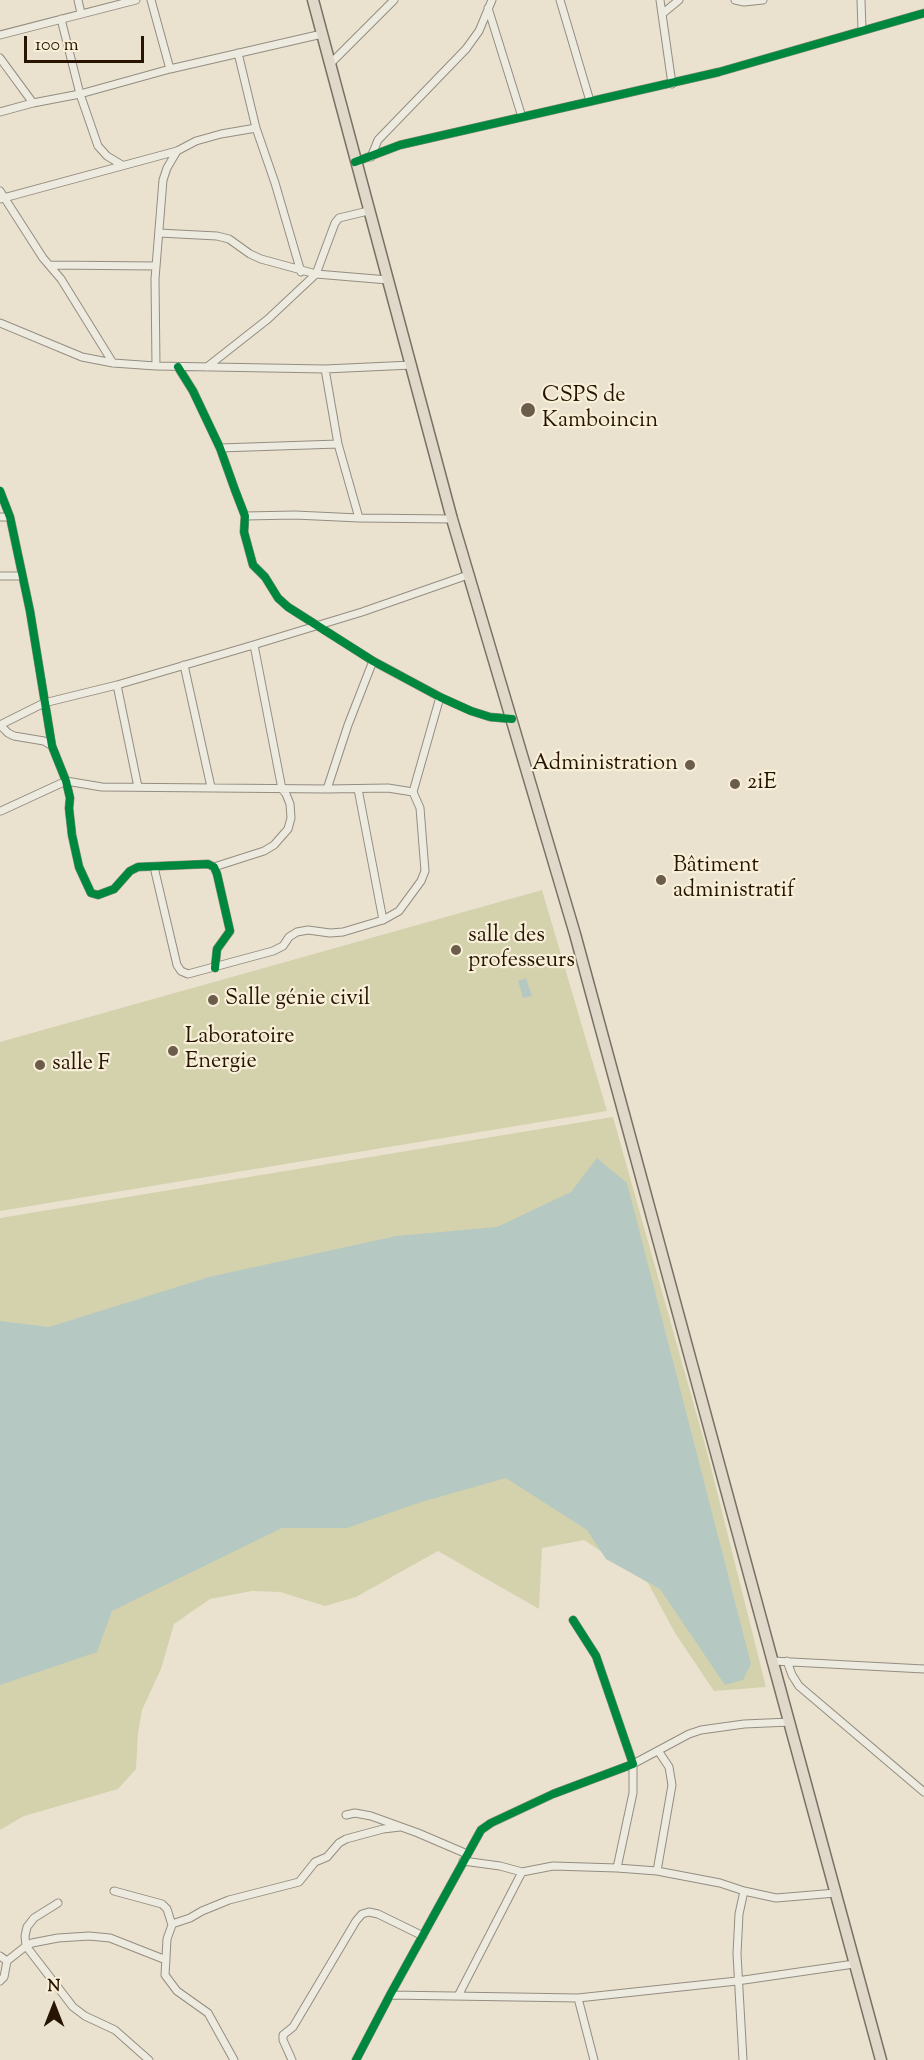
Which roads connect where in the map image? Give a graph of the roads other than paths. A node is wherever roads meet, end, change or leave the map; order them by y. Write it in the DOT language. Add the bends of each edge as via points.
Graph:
graph roads {
  1 [pos="78,0"];
  2 [pos="136,0"];
  3 [pos="151,0"];
  4 [pos="313,0"];
  5 [pos="394,0"];
  6 [pos="492,0"];
  7 [pos="560,0"];
  8 [pos="660,0"];
  9 [pos="679,0"];
  10 [pos="735,0"];
  11 [pos="763,0"];
  12 [pos="861,0"];
  13 [pos="488,8"];
  14 [pos="924,13"];
  15 [pos="81,14"];
  16 [pos="662,14"];
  17 [pos="61,19"];
  18 [pos="862,30"];
  19 [pos="322,34"];
  20 [pos="0,35"];
  21 [pos="238,53"];
  22 [pos="0,58"];
  23 [pos="330,64"];
  24 [pos="170,69"];
  25 [pos="672,84"];
  26 [pos="80,94"];
  27 [pos="590,101"];
  28 [pos="33,103"];
  29 [pos="0,112"];
  30 [pos="522,117"];
  31 [pos="256,128"];
  32 [pos="177,151"];
  33 [pos="371,157"];
  34 [pos="355,162"];
  35 [pos="122,165"];
  36 [pos="1,196"];
  37 [pos="368,211"];
  38 [pos="159,233"];
  39 [pos="50,266"];
  40 [pos="156,266"];
  41 [pos="301,272"];
  42 [pos="316,274"];
  43 [pos="388,280"];
  44 [pos="0,324"];
  45 [pos="113,363"];
  46 [pos="412,365"];
  47 [pos="156,366"];
  48 [pos="178,367"];
  49 [pos="207,367"];
  50 [pos="325,369"];
  51 [pos="338,444"];
  52 [pos="220,448"];
  53 [pos="0,491"];
  54 [pos="245,516"];
  55 [pos="0,517"];
  56 [pos="10,517"];
  57 [pos="358,518"];
  58 [pos="452,519"];
  59 [pos="468,575"];
  60 [pos="0,576"];
  61 [pos="21,576"];
  62 [pos="317,626"];
  63 [pos="254,645"];
  64 [pos="373,661"];
  65 [pos="184,665"];
  66 [pos="117,685"];
  67 [pos="440,697"];
  68 [pos="44,703"];
  69 [pos="512,719"];
  70 [pos="0,725"];
  71 [pos="52,746"];
  72 [pos="66,781"];
  73 [pos="211,787"];
  74 [pos="138,788"];
  75 [pos="282,789"];
  76 [pos="327,789"];
  77 [pos="358,789"];
  78 [pos="413,792"];
  79 [pos="1,811"];
  80 [pos="154,867"];
  81 [pos="214,867"];
  82 [pos="383,920"];
  83 [pos="215,968"];
  84 [pos="573,1620"];
  85 [pos="773,1660"];
  86 [pos="787,1661"];
  87 [pos="924,1669"];
  88 [pos="790,1722"];
  89 [pos="659,1752"];
  90 [pos="633,1764"];
  91 [pos="924,1792"];
  92 [pos="346,1815"];
  93 [pos="400,1827"];
  94 [pos="465,1858"];
  95 [pos="616,1868"];
  96 [pos="657,1871"];
  97 [pos="522,1872"];
  98 [pos="744,1891"];
  99 [pos="114,1892"];
  100 [pos="836,1893"];
  101 [pos="58,1903"];
  102 [pos="172,1924"];
  103 [pos="423,1936"];
  104 [pos="26,1946"];
  105 [pos="3,1958"];
  106 [pos="166,1960"];
  107 [pos="854,1964"];
  108 [pos="0,1981"];
  109 [pos="737,1981"];
  110 [pos="390,1995"];
  111 [pos="458,1996"];
  112 [pos="578,1998"];
  113 [pos="149,2060"];
  114 [pos="234,2060"];
  115 [pos="292,2060"];
  116 [pos="356,2060"];
  117 [pos="594,2060"];
  118 [pos="742,2060"];
  119 [pos="881,2060"];
  1 -- 15 [label="street"];
  2 -- 15 [label="street"];
  3 -- 24 [label="street"];
  4 -- 19 [label="main road"];
  5 -- 23 [label="street"];
  6 -- 13 [label="street"];
  7 -- 27 [label="street"];
  8 -- 16 [label="street"];
  9 -- 16 [label="street"];
  10 -- 11 [label="street"];
  12 -- 18 [label="street"];
  13 -- 30 [label="street"];
  13 -- 33 [label="street" via="479,31 466,48 378,140"];
  14 -- 18 [label="street"];
  15 -- 17 [label="street"];
  16 -- 25 [label="street"];
  17 -- 20 [label="street"];
  17 -- 26 [label="street"];
  18 -- 25 [label="street"];
  19 -- 21 [label="street"];
  19 -- 23 [label="main road"];
  21 -- 24 [label="street"];
  21 -- 31 [label="street"];
  22 -- 28 [label="street"];
  23 -- 34 [label="main road"];
  24 -- 26 [label="street"];
  25 -- 27 [label="street"];
  26 -- 28 [label="street"];
  26 -- 35 [label="street" via="98,146"];
  27 -- 30 [label="street"];
  28 -- 29 [label="street"];
  30 -- 33 [label="street" via="400,146"];
  31 -- 32 [label="street" via="196,141"];
  31 -- 41 [label="street"];
  32 -- 35 [label="street"];
  32 -- 38 [label="street" via="163,180"];
  33 -- 34 [label="street"];
  34 -- 37 [label="main road"];
  35 -- 36 [label="street"];
  36 -- 39 [label="street"];
  37 -- 42 [label="street" via="345,216 335,223"];
  37 -- 43 [label="main road"];
  38 -- 40 [label="street"];
  38 -- 41 [label="street" via="229,239 261,259"];
  39 -- 40 [label="street"];
  39 -- 45 [label="street"];
  40 -- 47 [label="street"];
  41 -- 42 [label="street"];
  42 -- 43 [label="street"];
  42 -- 49 [label="street" via="268,319"];
  43 -- 46 [label="main road"];
  44 -- 45 [label="street" via="64,351"];
  45 -- 47 [label="street"];
  46 -- 50 [label="street"];
  46 -- 58 [label="main road"];
  47 -- 48 [label="street"];
  48 -- 49 [label="street"];
  48 -- 52 [label="street" via="194,391"];
  49 -- 50 [label="street"];
  50 -- 51 [label="street"];
  51 -- 52 [label="street"];
  51 -- 57 [label="street"];
  52 -- 54 [label="street"];
  53 -- 56 [label="street"];
  54 -- 57 [label="street"];
  54 -- 62 [label="street" via="244,532 253,565 278,598"];
  55 -- 56 [label="street"];
  56 -- 61 [label="street"];
  57 -- 58 [label="street"];
  58 -- 59 [label="main road"];
  59 -- 62 [label="street"];
  59 -- 69 [label="main road"];
  60 -- 61 [label="street"];
  61 -- 68 [label="street"];
  62 -- 63 [label="street"];
  62 -- 64 [label="street"];
  63 -- 65 [label="street"];
  63 -- 75 [label="street"];
  64 -- 67 [label="street"];
  64 -- 76 [label="street"];
  65 -- 66 [label="street"];
  65 -- 73 [label="street"];
  66 -- 68 [label="street"];
  66 -- 74 [label="street"];
  67 -- 69 [label="street" via="490,717"];
  67 -- 78 [label="street"];
  68 -- 70 [label="street"];
  68 -- 71 [label="street"];
  69 -- 85 [label="main road"];
  70 -- 71 [label="street" via="14,736"];
  71 -- 72 [label="street"];
  72 -- 74 [label="street"];
  72 -- 79 [label="street"];
  72 -- 80 [label="street" via="76,856 91,893 105,894 120,885 134,868"];
  73 -- 74 [label="street"];
  73 -- 75 [label="street"];
  75 -- 76 [label="street"];
  75 -- 81 [label="street" via="290,804 291,818 283,836 264,851"];
  76 -- 77 [label="street"];
  77 -- 78 [label="street"];
  77 -- 82 [label="street"];
  78 -- 82 [label="street" via="420,808 425,871 399,911"];
  80 -- 81 [label="street"];
  80 -- 83 [label="street" via="177,965 188,974"];
  81 -- 83 [label="street" via="230,931 217,949"];
  82 -- 83 [label="street" via="343,932 297,932 273,951"];
  84 -- 90 [label="street" via="596,1656"];
  85 -- 86 [label="street"];
  85 -- 88 [label="main road"];
  86 -- 87 [label="street"];
  86 -- 91 [label="street" via="800,1686"];
  88 -- 89 [label="street" via="701,1730"];
  88 -- 100 [label="main road"];
  89 -- 90 [label="street"];
  89 -- 96 [label="street" via="669,1767 672,1785"];
  90 -- 94 [label="street" via="553,1794 484,1827"];
  90 -- 95 [label="street" via="633,1793"];
  92 -- 93 [label="street" via="363,1814"];
  93 -- 94 [label="street"];
  93 -- 102 [label="street" via="346,1839 315,1863 299,1882 230,1900"];
  94 -- 97 [label="street"];
  94 -- 103 [label="street"];
  95 -- 96 [label="street"];
  95 -- 97 [label="street" via="553,1866"];
  96 -- 98 [label="street"];
  97 -- 111 [label="street"];
  98 -- 100 [label="street" via="777,1898"];
  98 -- 109 [label="street" via="737,1936"];
  99 -- 102 [label="street" via="162,1904"];
  100 -- 107 [label="main road"];
  101 -- 104 [label="street" via="30,1922"];
  102 -- 106 [label="street"];
  103 -- 110 [label="street"];
  103 -- 115 [label="street" via="378,1914 362,1914 293,2027 283,2035"];
  104 -- 105 [label="street"];
  104 -- 106 [label="street" via="58,1938 110,1938"];
  104 -- 113 [label="street" via="73,2007 114,2030"];
  105 -- 108 [label="street" via="4,1977"];
  106 -- 114 [label="street" via="167,1979 208,2013"];
  107 -- 109 [label="street"];
  107 -- 119 [label="main road"];
  109 -- 112 [label="street"];
  109 -- 118 [label="street"];
  110 -- 111 [label="street"];
  110 -- 116 [label="street"];
  111 -- 112 [label="street"];
  112 -- 117 [label="street"];
}
